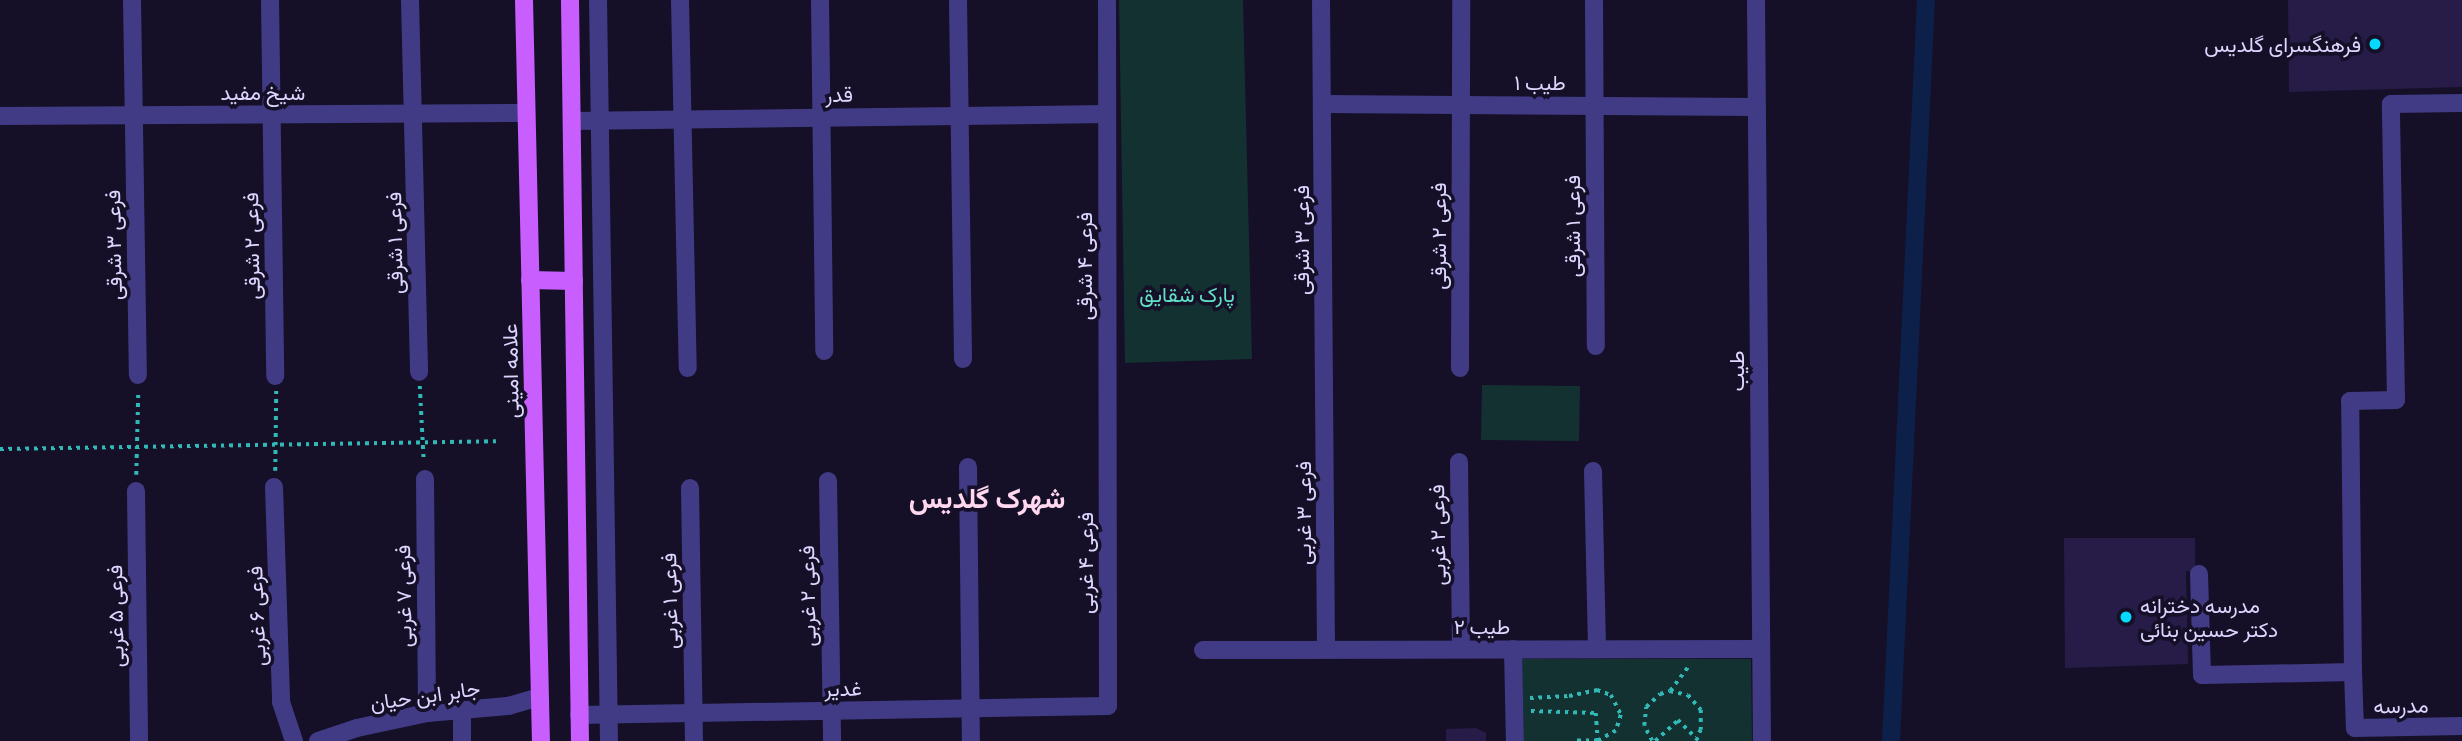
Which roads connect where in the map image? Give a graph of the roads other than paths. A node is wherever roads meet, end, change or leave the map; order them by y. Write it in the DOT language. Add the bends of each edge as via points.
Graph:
graph roads {
  1 [pos="132,0"];
  2 [pos="270,0"];
  3 [pos="410,0"];
  4 [pos="524,0"];
  5 [pos="570,0"];
  6 [pos="598,0"];
  7 [pos="680,0"];
  8 [pos="820,0"];
  9 [pos="958,0"];
  10 [pos="1107,0"];
  11 [pos="1321,0"];
  12 [pos="1461,0"];
  13 [pos="1594,0"];
  14 [pos="1756,0"];
  15 [pos="2462,103"];
  16 [pos="1323,104"];
  17 [pos="1461,105"];
  18 [pos="1595,106"];
  19 [pos="1757,107"];
  20 [pos="414,113"];
  21 [pos="526,113"];
  22 [pos="272,114"];
  23 [pos="1107,114"];
  24 [pos="133,115"];
  25 [pos="0,116"];
  26 [pos="960,116"];
  27 [pos="822,117"];
  28 [pos="683,119"];
  29 [pos="600,120"];
  30 [pos="572,121"];
  31 [pos="530,280"];
  32 [pos="574,281"];
  33 [pos="1596,346"];
  34 [pos="824,351"];
  35 [pos="963,359"];
  36 [pos="688,368"];
  37 [pos="1460,368"];
  38 [pos="419,372"];
  39 [pos="138,375"];
  40 [pos="275,376"];
  41 [pos="1325,377"];
  42 [pos="1107,419"];
  43 [pos="1459,462"];
  44 [pos="968,467"];
  45 [pos="1593,471"];
  46 [pos="425,478"];
  47 [pos="828,481"];
  48 [pos="274,487"];
  49 [pos="690,488"];
  50 [pos="136,491"];
  51 [pos="2199,574"];
  52 [pos="1326,649"];
  53 [pos="1461,649"];
  54 [pos="1513,649"];
  55 [pos="1597,649"];
  56 [pos="1761,649"];
  57 [pos="1203,650"];
  58 [pos="2353,672"];
  59 [pos="540,697"];
  60 [pos="1108,706"];
  61 [pos="970,708"];
  62 [pos="831,710"];
  63 [pos="462,712"];
  64 [pos="427,713"];
  65 [pos="693,713"];
  66 [pos="608,714"];
  67 [pos="579,715"];
  68 [pos="2462,726"];
  69 [pos="139,741"];
  70 [pos="294,741"];
  71 [pos="318,741"];
  72 [pos="462,741"];
  73 [pos="541,741"];
  74 [pos="580,741"];
  75 [pos="609,741"];
  76 [pos="694,741"];
  77 [pos="832,741"];
  78 [pos="971,741"];
  79 [pos="1515,741"];
  80 [pos="1762,741"];
  1 -- 24 [label="street"];
  2 -- 22 [label="street"];
  3 -- 20 [label="street"];
  4 -- 21 [label="main road, علامه امینی"];
  5 -- 30 [label="main road"];
  6 -- 29 [label="street"];
  7 -- 28 [label="street"];
  8 -- 27 [label="street"];
  9 -- 26 [label="street"];
  10 -- 23 [label="street"];
  11 -- 16 [label="street"];
  12 -- 17 [label="street"];
  13 -- 18 [label="street"];
  14 -- 19 [label="street, طیب"];
  15 -- 58 [label="street" via="2391,104 2396,400 2350,401"];
  16 -- 17 [label="street, طیب ۱"];
  16 -- 41 [label="street, فرعی ۳ شرقی"];
  17 -- 18 [label="street, طیب ۱"];
  17 -- 37 [label="street, فرعی ۲ شرقی"];
  18 -- 19 [label="street, طیب ۱"];
  18 -- 33 [label="street, فرعی ۱ شرقی"];
  19 -- 56 [label="street, طیب"];
  20 -- 21 [label="street, شیخ مفید"];
  20 -- 22 [label="street, شیخ مفید"];
  20 -- 38 [label="street, فرعی ۱ شرقی"];
  21 -- 31 [label="main road, علامه امینی"];
  22 -- 24 [label="street, شیخ مفید"];
  22 -- 40 [label="street, فرعی ۲ شرقی"];
  23 -- 26 [label="street, قدر"];
  23 -- 42 [label="street, فرعی ۴ شرقی"];
  24 -- 25 [label="street, شیخ مفید"];
  24 -- 39 [label="street, فرعی ۳ شرقی"];
  26 -- 27 [label="street, قدر"];
  26 -- 35 [label="street"];
  27 -- 28 [label="street, قدر"];
  27 -- 34 [label="street"];
  28 -- 29 [label="street, قدر"];
  28 -- 36 [label="street"];
  29 -- 30 [label="street, قدر"];
  29 -- 66 [label="street"];
  30 -- 32 [label="main road"];
  31 -- 32 [label="main road"];
  31 -- 59 [label="main road, علامه امینی"];
  32 -- 67 [label="main road"];
  41 -- 52 [label="street, فرعی ۳ غربی"];
  42 -- 60 [label="street, فرعی ۴ غربی"];
  43 -- 53 [label="street, فرعی ۲ غربی"];
  44 -- 61 [label="street"];
  45 -- 55 [label="street"];
  46 -- 64 [label="street, فرعی ۷ غربی"];
  47 -- 62 [label="street, فرعی ۲ غربی"];
  48 -- 70 [label="street, فرعی ۶ غربی" via="281,702"];
  49 -- 65 [label="street, فرعی ۱ غربی"];
  50 -- 69 [label="street, فرعی ۵ غربی"];
  51 -- 58 [label="street, مدرسه" via="2202,674"];
  52 -- 53 [label="street, طیب ۲"];
  52 -- 57 [label="street, طیب ۲"];
  53 -- 54 [label="street, طیب ۲"];
  54 -- 55 [label="street, طیب ۲"];
  54 -- 79 [label="street"];
  55 -- 56 [label="street, طیب ۲"];
  56 -- 80 [label="street, طیب"];
  58 -- 68 [label="street, مدرسه" via="2355,729"];
  59 -- 63 [label="street, جابر ابن حیان"];
  59 -- 73 [label="main road, علامه امینی"];
  60 -- 61 [label="street, غدیر"];
  61 -- 62 [label="street, غدیر"];
  61 -- 78 [label="street"];
  62 -- 65 [label="street, غدیر"];
  62 -- 77 [label="street"];
  63 -- 64 [label="street, جابر ابن حیان"];
  63 -- 72 [label="street"];
  64 -- 71 [label="street, جابر ابن حیان"];
  65 -- 66 [label="street, غدیر"];
  65 -- 76 [label="street"];
  66 -- 67 [label="street, غدیر"];
  66 -- 75 [label="street"];
  67 -- 74 [label="main road"];
}
